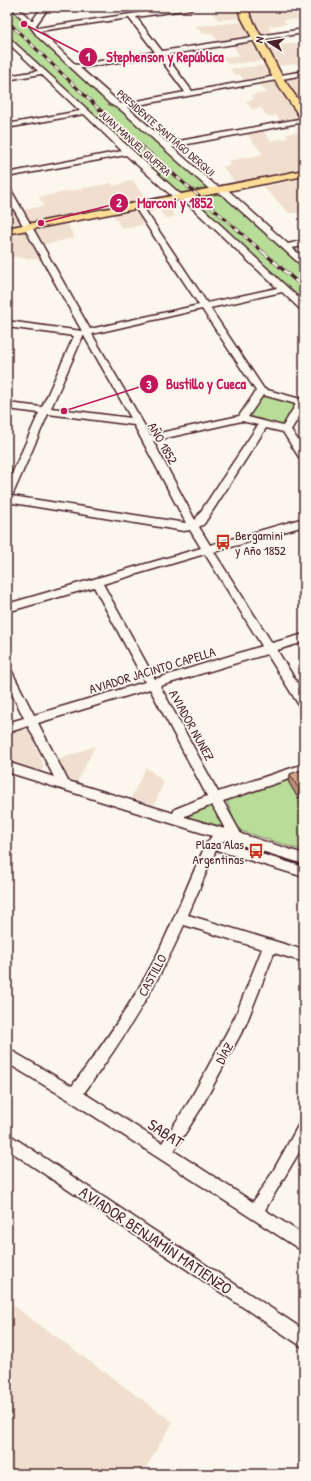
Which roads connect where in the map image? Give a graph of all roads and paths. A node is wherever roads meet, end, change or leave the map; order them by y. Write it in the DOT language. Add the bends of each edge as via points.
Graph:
graph roads {
  1 [pos="13,7"];
  2 [pos="46,7"];
  3 [pos="143,7"];
  4 [pos="192,7"];
  5 [pos="243,7"];
  6 [pos="141,15"];
  7 [pos="131,16"];
  8 [pos="33,28"];
  9 [pos="304,31"];
  10 [pos="7,38"];
  11 [pos="258,38"];
  12 [pos="160,54"];
  13 [pos="74,67"];
  14 [pos="43,72"];
  15 [pos="304,73"];
  16 [pos="7,78"];
  17 [pos="278,78"];
  18 [pos="190,93"];
  19 [pos="120,106"];
  20 [pos="85,112"];
  21 [pos="304,115"];
  22 [pos="304,120"];
  23 [pos="7,126"];
  24 [pos="167,146"];
  25 [pos="128,152"];
  26 [pos="304,173"];
  27 [pos="7,175"];
  28 [pos="7,190"];
  29 [pos="220,190"];
  30 [pos="183,197"];
  31 [pos="138,206"];
  32 [pos="28,227"];
  33 [pos="7,231"];
  34 [pos="304,243"];
  35 [pos="286,247"];
  36 [pos="304,263"];
  37 [pos="283,289"];
  38 [pos="203,306"];
  39 [pos="304,308"];
  40 [pos="7,324"];
  41 [pos="80,336"];
  42 [pos="90,340"];
  43 [pos="260,391"];
  44 [pos="303,403"];
  45 [pos="7,406"];
  46 [pos="46,411"];
  47 [pos="242,418"];
  48 [pos="135,422"];
  49 [pos="264,423"];
  50 [pos="286,430"];
  51 [pos="147,439"];
  52 [pos="304,457"];
  53 [pos="7,496"];
  54 [pos="7,500"];
  55 [pos="304,522"];
  56 [pos="193,526"];
  57 [pos="208,550"];
  58 [pos="97,582"];
  59 [pos="7,608"];
  60 [pos="304,638"];
  61 [pos="270,649"];
  62 [pos="7,672"];
  63 [pos="153,684"];
  64 [pos="304,704"];
  65 [pos="30,721"];
  66 [pos="7,728"];
  67 [pos="7,767"];
  68 [pos="304,769"];
  69 [pos="64,785"];
  70 [pos="216,798"];
  71 [pos="179,821"];
  72 [pos="222,834"];
  73 [pos="238,839"];
  74 [pos="212,844"];
  75 [pos="304,859"];
  76 [pos="304,872"];
  77 [pos="179,918"];
  78 [pos="270,946"];
  79 [pos="304,956"];
  80 [pos="7,1055"];
  81 [pos="74,1095"];
  82 [pos="304,1129"];
  83 [pos="7,1140"];
  84 [pos="164,1153"];
  85 [pos="255,1212"];
  86 [pos="304,1244"];
  87 [pos="304,1340"];
  1 -- 8 [label="street, PRESIDENTE SANTIAGO DERQUI"];
  2 -- 8 [label="street"];
  3 -- 6 [label="street"];
  4 -- 6 [label="street"];
  5 -- 11 [label="main road" via="245,16"];
  6 -- 7 [label="street"];
  7 -- 8 [label="street"];
  7 -- 12 [label="street"];
  8 -- 13 [label="street, PRESIDENTE SANTIAGO DERQUI"];
  9 -- 11 [label="street"];
  10 -- 14 [label="street, JUAN MANUEL GIUFFRA"];
  11 -- 12 [label="street"];
  11 -- 17 [label="main road"];
  12 -- 13 [label="street"];
  12 -- 18 [label="street"];
  13 -- 19 [label="street, PRESIDENTE SANTIAGO DERQUI"];
  14 -- 16 [label="street"];
  14 -- 20 [label="street, JUAN MANUEL GIUFFRA"];
  15 -- 17 [label="street"];
  17 -- 18 [label="street"];
  17 -- 21 [label="main road"];
  18 -- 19 [label="street"];
  19 -- 24 [label="street, PRESIDENTE SANTIAGO DERQUI"];
  20 -- 23 [label="street"];
  20 -- 25 [label="street, JUAN MANUEL GIUFFRA"];
  22 -- 24 [label="street"];
  24 -- 29 [label="street, PRESIDENTE SANTIAGO DERQUI" via="212,186"];
  25 -- 27 [label="street"];
  25 -- 30 [label="street, JUAN MANUEL GIUFFRA" via="176,195"];
  26 -- 29 [label="main road"];
  28 -- 32 [label="street, AÑO 1852"];
  29 -- 30 [label="main road"];
  29 -- 35 [label="street, PRESIDENTE SANTIAGO DERQUI"];
  30 -- 31 [label="main road"];
  30 -- 37 [label="street, JUAN MANUEL GIUFFRA"];
  31 -- 32 [label="main road"];
  31 -- 38 [label="street"];
  32 -- 33 [label="main road"];
  32 -- 41 [label="street, AÑO 1852"];
  34 -- 35 [label="street"];
  35 -- 36 [label="street, PRESIDENTE SANTIAGO DERQUI"];
  37 -- 38 [label="street"];
  37 -- 39 [label="street, JUAN MANUEL GIUFFRA"];
  38 -- 41 [label="street"];
  38 -- 43 [label="street"];
  40 -- 41 [label="street"];
  41 -- 42 [label="street, AÑO 1852"];
  41 -- 42 [label="street"];
  41 -- 46 [label="street"];
  42 -- 48 [label="street, AÑO 1852"];
  43 -- 44 [label="street"];
  43 -- 47 [label="street"];
  44 -- 50 [label="street"];
  45 -- 46 [label="street"];
  46 -- 48 [label="street"];
  46 -- 53 [label="street"];
  47 -- 49 [label="street"];
  47 -- 51 [label="street"];
  48 -- 51 [label="street, AÑO 1852"];
  49 -- 50 [label="street"];
  49 -- 56 [label="street" via="200,521"];
  50 -- 52 [label="street"];
  51 -- 56 [label="street, AÑO 1852"];
  54 -- 56 [label="street" via="184,527"];
  55 -- 57 [label="street"];
  56 -- 57 [label="street, AÑO 1852"];
  57 -- 58 [label="street"];
  57 -- 61 [label="street, AÑO 1852"];
  58 -- 59 [label="street"];
  58 -- 63 [label="street, AVIADOR NUNEZ"];
  60 -- 61 [label="street, AVIADOR JACINTO CAPELLA"];
  61 -- 63 [label="street, AVIADOR JACINTO CAPELLA"];
  61 -- 64 [label="street, AÑO 1852"];
  62 -- 65 [label="street"];
  63 -- 65 [label="street, AVIADOR JACINTO CAPELLA"];
  63 -- 70 [label="street, AVIADOR NUNEZ"];
  65 -- 66 [label="street, AVIADOR JACINTO CAPELLA"];
  65 -- 69 [label="street"];
  67 -- 69 [label="street"];
  68 -- 70 [label="street"];
  69 -- 71 [label="street"];
  70 -- 71 [label="street" via="179,813"];
  70 -- 73 [label="street, AVIADOR NUNEZ"];
  71 -- 72 [label="street"];
  72 -- 73 [label="street"];
  72 -- 74 [label="street"];
  73 -- 75 [label="street"];
  74 -- 76 [label="street"];
  74 -- 77 [label="street, CASTILLO"];
  77 -- 78 [label="street"];
  77 -- 81 [label="street, CASTILLO" via="158,965 123,1027"];
  78 -- 79 [label="street"];
  78 -- 84 [label="street, DÍAZ" via="241,1020 195,1105"];
  80 -- 81 [label="street, SABAT"];
  81 -- 84 [label="street, SABAT"];
  82 -- 85 [label="street"];
  83 -- 87 [label="street, AVIADOR BENJAMÍN MATIENZO"];
  84 -- 85 [label="street, SABAT"];
  85 -- 86 [label="street, SABAT"];
}
